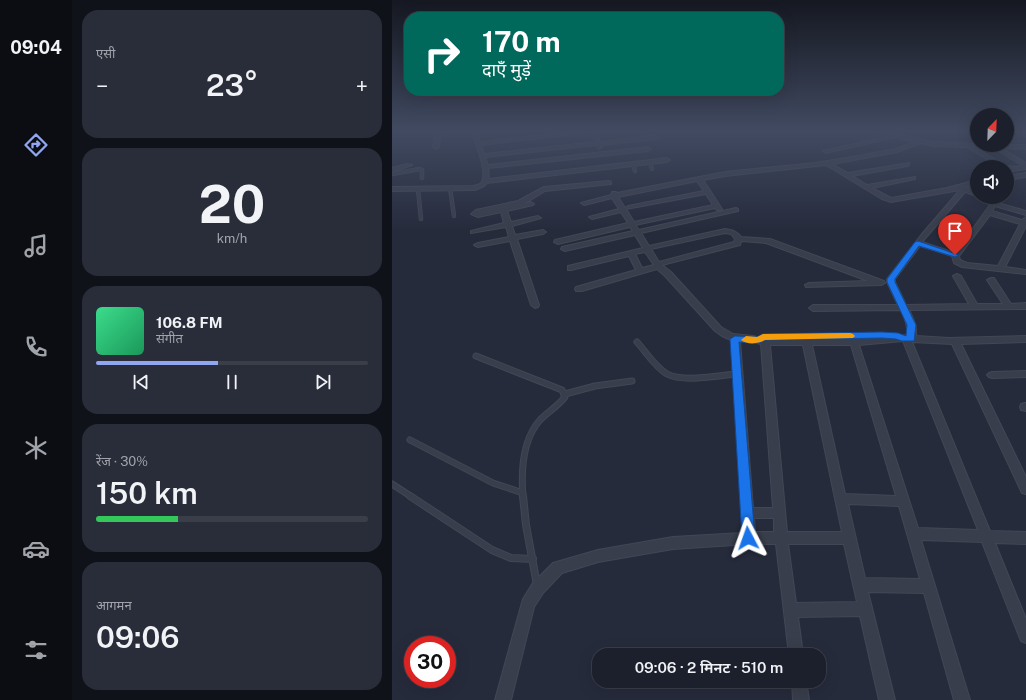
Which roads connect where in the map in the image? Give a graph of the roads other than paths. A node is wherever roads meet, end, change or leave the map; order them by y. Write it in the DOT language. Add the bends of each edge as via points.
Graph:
graph roads {
  1 [pos="633,164"];
  2 [pos="485,165"];
  3 [pos="515,165"];
  4 [pos="604,165"];
  5 [pos="632,165"];
  6 [pos="651,165"];
  7 [pos="810,165"];
  8 [pos="830,165"];
  9 [pos="903,165"];
  10 [pos="409,166"];
  11 [pos="1026,166"];
  12 [pos="486,168"];
  13 [pos="652,169"];
  14 [pos="1014,169"];
  15 [pos="392,170"];
  16 [pos="635,171"];
  17 [pos="562,172"];
  18 [pos="392,174"];
  19 [pos="848,175"];
  20 [pos="1026,175"];
  21 [pos="607,176"];
  22 [pos="1014,177"];
  23 [pos="422,178"];
  24 [pos="913,178"];
  25 [pos="699,179"];
  26 [pos="486,181"];
  27 [pos="970,185"];
  28 [pos="867,187"];
  29 [pos="450,188"];
  30 [pos="561,188"];
  31 [pos="961,188"];
  32 [pos="392,189"];
  33 [pos="418,189"];
  34 [pos="970,191"];
  35 [pos="707,192"];
  36 [pos="616,195"];
  37 [pos="531,204"];
  38 [pos="584,204"];
  39 [pos="994,204"];
  40 [pos="716,206"];
  41 [pos="502,208"];
  42 [pos="625,209"];
  43 [pos="736,210"];
  44 [pos="988,212"];
  45 [pos="722,213"];
  46 [pos="1026,213"];
  47 [pos="454,216"];
  48 [pos="592,216"];
  49 [pos="538,218"];
  50 [pos="421,219"];
  51 [pos="1025,221"];
  52 [pos="507,224"];
  53 [pos="634,224"];
  54 [pos="473,232"];
  55 [pos="543,232"];
  56 [pos="639,232"];
  57 [pos="512,238"];
  58 [pos="739,239"];
  59 [pos="558,242"];
  60 [pos="918,244"];
  61 [pos="478,246"];
  62 [pos="650,248"];
  63 [pos="565,249"];
  64 [pos="630,253"];
  65 [pos="955,255"];
  66 [pos="661,266"];
  67 [pos="571,268"];
  68 [pos="1000,269"];
  69 [pos="640,271"];
  70 [pos="1026,272"];
  71 [pos="957,276"];
  72 [pos="991,280"];
  73 [pos="881,283"];
  74 [pos="892,283"];
  75 [pos="809,285"];
  76 [pos="579,289"];
  77 [pos="535,305"];
  78 [pos="904,306"];
  79 [pos="974,306"];
  80 [pos="1009,306"];
  81 [pos="1026,306"];
  82 [pos="813,308"];
  83 [pos="735,339"];
  84 [pos="906,339"];
  85 [pos="1026,339"];
  86 [pos="762,341"];
  87 [pos="956,341"];
  88 [pos="637,342"];
  89 [pos="807,342"];
  90 [pos="854,342"];
  91 [pos="476,356"];
  92 [pos="738,374"];
  93 [pos="1026,374"];
  94 [pos="992,375"];
  95 [pos="632,381"];
  96 [pos="565,394"];
  97 [pos="410,440"];
  98 [pos="392,484"];
  99 [pos="1026,489"];
  100 [pos="523,493"];
  101 [pos="841,499"];
  102 [pos="903,501"];
  103 [pos="747,512"];
  104 [pos="779,514"];
  105 [pos="913,534"];
  106 [pos="748,538"];
  107 [pos="781,538"];
  108 [pos="849,538"];
  109 [pos="986,538"];
  110 [pos="1026,538"];
  111 [pos="532,559"];
  112 [pos="860,586"];
  113 [pos="928,586"];
  114 [pos="538,588"];
  115 [pos="866,609"];
  116 [pos="790,610"];
  117 [pos="1026,636"];
  118 [pos="795,648"];
  119 [pos="800,688"];
  120 [pos="503,700"];
  121 [pos="801,700"];
  122 [pos="887,700"];
  123 [pos="962,700"];
  1 -- 16 [label="lane"];
  2 -- 12 [label="street"];
  3 -- 12 [label="street"];
  4 -- 21 [label="street"];
  5 -- 21 [label="street"];
  6 -- 13 [label="lane"];
  7 -- 25 [label="street" via="737,172"];
  8 -- 19 [label="street"];
  9 -- 19 [label="street"];
  10 -- 15 [label="street"];
  11 -- 14 [label="street"];
  12 -- 26 [label="street"];
  17 -- 21 [label="street"];
  17 -- 26 [label="street"];
  17 -- 30 [label="street"];
  18 -- 23 [label="lane" via="420,169"];
  19 -- 28 [label="street"];
  20 -- 22 [label="street"];
  21 -- 30 [label="street"];
  21 -- 36 [label="street"];
  24 -- 28 [label="street"];
  25 -- 35 [label="street"];
  25 -- 36 [label="street"];
  26 -- 29 [label="street" via="477,188"];
  27 -- 31 [label="street"];
  28 -- 31 [label="street" via="891,200"];
  29 -- 33 [label="street"];
  29 -- 47 [label="lane"];
  30 -- 41 [label="street" via="544,189 523,202"];
  31 -- 34 [label="street"];
  31 -- 60 [label="street"];
  32 -- 33 [label="street"];
  33 -- 50 [label="lane"];
  35 -- 40 [label="street"];
  35 -- 42 [label="street"];
  36 -- 38 [label="street"];
  36 -- 42 [label="street"];
  37 -- 41 [label="street"];
  39 -- 44 [label="street"];
  39 -- 46 [label="street"];
  40 -- 45 [label="street"];
  40 -- 53 [label="street"];
  41 -- 52 [label="street"];
  42 -- 48 [label="street"];
  42 -- 53 [label="street"];
  43 -- 45 [label="street"];
  44 -- 51 [label="street"];
  44 -- 65 [label="street" via="960,253"];
  45 -- 56 [label="street"];
  49 -- 52 [label="street"];
  51 -- 68 [label="street"];
  52 -- 54 [label="street"];
  52 -- 57 [label="street"];
  53 -- 56 [label="street"];
  53 -- 59 [label="street"];
  55 -- 57 [label="street"];
  56 -- 62 [label="street"];
  56 -- 63 [label="street"];
  57 -- 61 [label="street"];
  57 -- 77 [label="street"];
  58 -- 62 [label="street" via="733,232 724,231"];
  58 -- 66 [label="street" via="734,244"];
  58 -- 73 [label="street" via="767,241"];
  60 -- 65 [label="street"];
  60 -- 74 [label="street" via="892,277"];
  62 -- 64 [label="street"];
  62 -- 66 [label="street"];
  64 -- 67 [label="street"];
  64 -- 69 [label="street"];
  65 -- 68 [label="street" via="961,264"];
  66 -- 69 [label="street"];
  66 -- 83 [label="street" via="718,329"];
  68 -- 70 [label="street"];
  69 -- 76 [label="street"];
  71 -- 79 [label="street"];
  72 -- 80 [label="street"];
  73 -- 74 [label="street"];
  73 -- 75 [label="street"];
  74 -- 78 [label="street"];
  78 -- 79 [label="street"];
  78 -- 82 [label="street"];
  78 -- 84 [label="street" via="911,325"];
  79 -- 80 [label="street"];
  80 -- 81 [label="street"];
  83 -- 86 [label="street"];
  83 -- 92 [label="street"];
  84 -- 86 [label="street" via="882,335 763,337"];
  84 -- 87 [label="street"];
  84 -- 90 [label="street"];
  84 -- 109 [label="street"];
  85 -- 87 [label="street"];
  86 -- 89 [label="street"];
  86 -- 104 [label="street" via="774,427"];
  87 -- 99 [label="street"];
  88 -- 92 [label="lane" via="662,370 674,376"];
  89 -- 90 [label="street"];
  89 -- 101 [label="street"];
  90 -- 102 [label="street"];
  91 -- 96 [label="lane" via="559,389"];
  92 -- 103 [label="street"];
  93 -- 94 [label="street"];
  95 -- 96 [label="lane" via="595,386"];
  96 -- 100 [label="lane" via="565,397 537,424 527,444"];
  97 -- 100 [label="lane" via="493,483"];
  98 -- 111 [label="lane" via="492,550 511,558"];
  100 -- 111 [label="lane"];
  101 -- 102 [label="street"];
  101 -- 108 [label="street"];
  102 -- 105 [label="street"];
  103 -- 104 [label="street"];
  103 -- 106 [label="street"];
  104 -- 107 [label="street"];
  105 -- 109 [label="street"];
  105 -- 113 [label="street"];
  106 -- 107 [label="street"];
  106 -- 114 [label="street" via="673,543 598,556 558,568"];
  107 -- 108 [label="street"];
  107 -- 116 [label="street"];
  108 -- 112 [label="street"];
  109 -- 110 [label="street"];
  109 -- 117 [label="street"];
  111 -- 114 [label="lane"];
  112 -- 113 [label="street"];
  112 -- 115 [label="street"];
  113 -- 123 [label="street"];
  114 -- 120 [label="street" via="528,604"];
  115 -- 116 [label="street"];
  115 -- 122 [label="street"];
  116 -- 118 [label="street"];
  119 -- 121 [label="street"];
}
